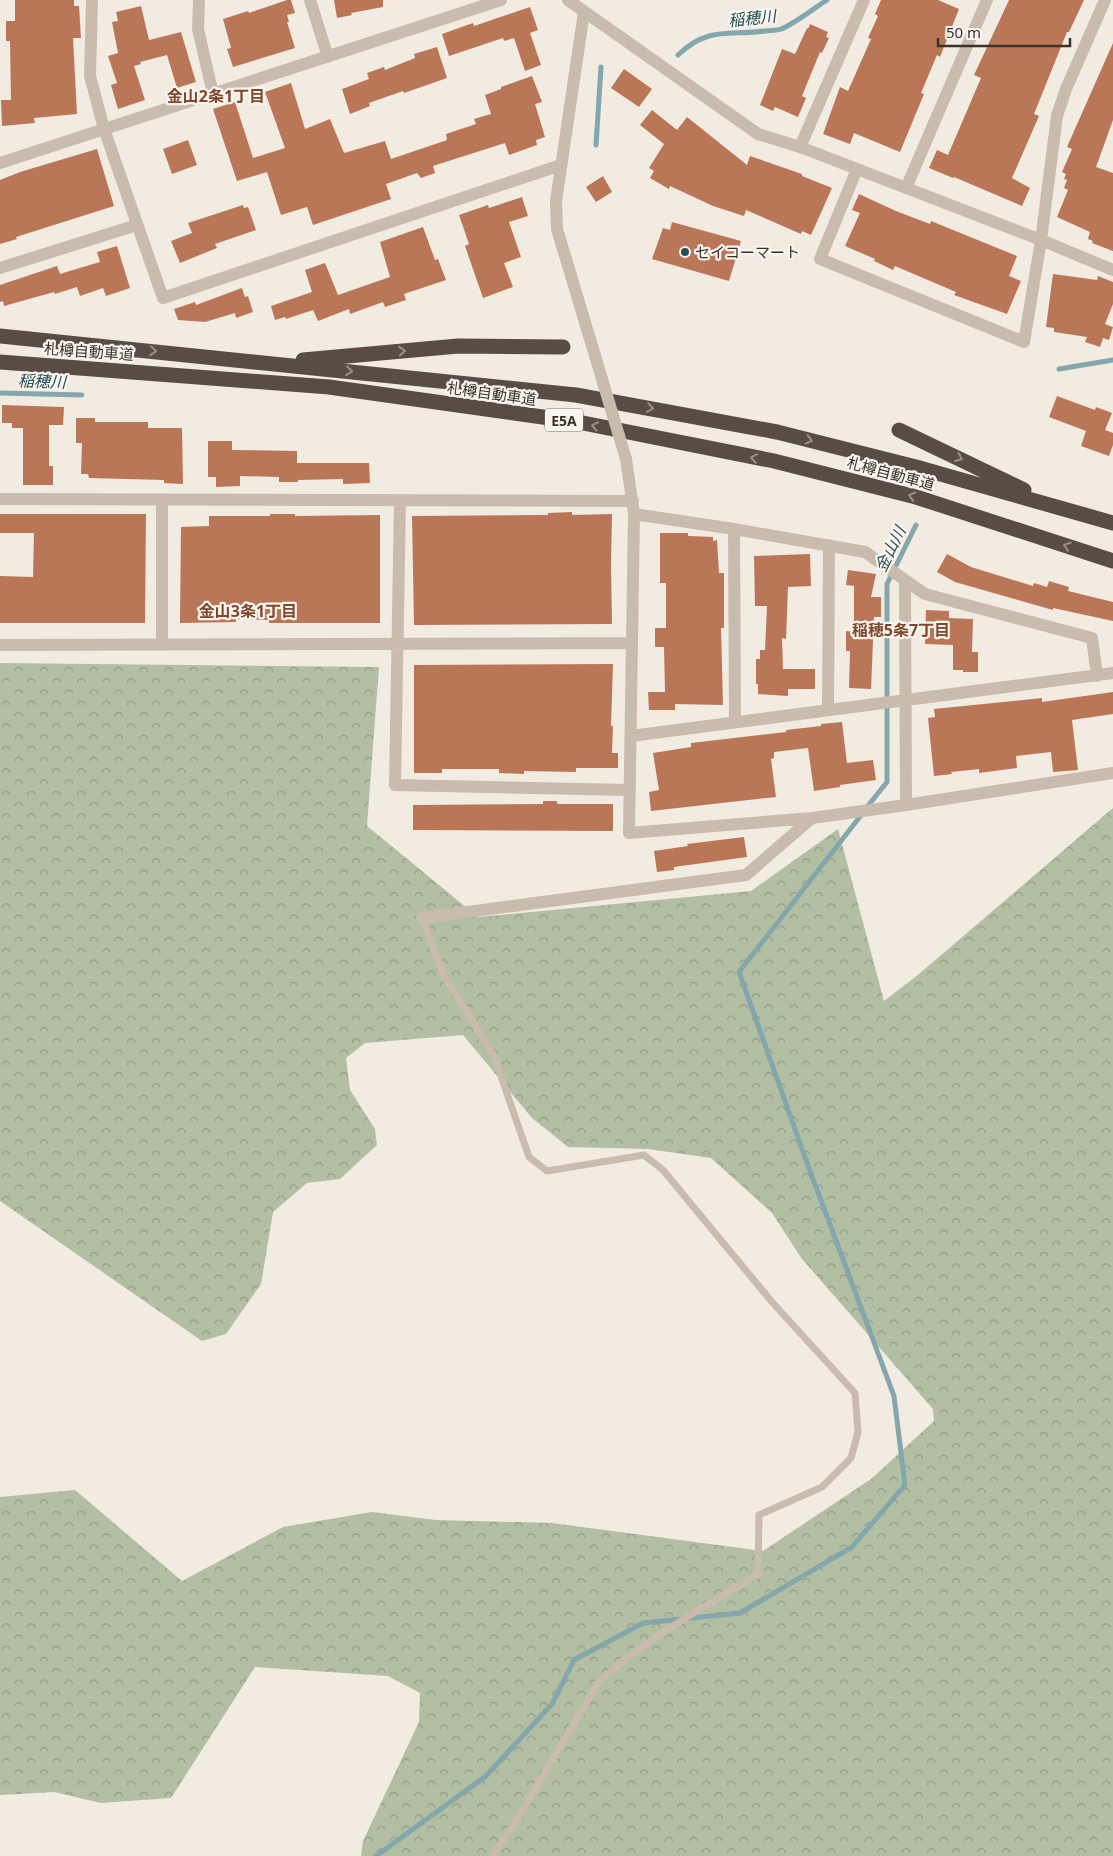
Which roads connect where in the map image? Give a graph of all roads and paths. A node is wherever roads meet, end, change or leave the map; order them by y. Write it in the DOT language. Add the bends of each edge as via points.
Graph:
graph roads {
  1 [pos="92,0"];
  2 [pos="199,0"];
  3 [pos="310,0"];
  4 [pos="501,0"];
  5 [pos="568,0"];
  6 [pos="864,0"];
  7 [pos="987,0"];
  8 [pos="1105,0"];
  9 [pos="584,12"];
  10 [pos="328,57"];
  11 [pos="213,94"];
  12 [pos="104,129"];
  13 [pos="800,147"];
  14 [pos="0,163"];
  15 [pos="561,165"];
  16 [pos="856,169"];
  17 [pos="906,188"];
  18 [pos="137,224"];
  19 [pos="1041,240"];
  20 [pos="0,268"];
  21 [pos="1113,270"];
  22 [pos="0,336"];
  23 [pos="563,346"];
  24 [pos="0,362"];
  25 [pos="267,363"];
  26 [pos="899,430"];
  27 [pos="0,500"];
  28 [pos="162,500"];
  29 [pos="400,501"];
  30 [pos="1057,506"];
  31 [pos="634,507"];
  32 [pos="1113,523"];
  33 [pos="734,529"];
  34 [pos="828,545"];
  35 [pos="1113,561"];
  36 [pos="904,580"];
  37 [pos="632,643"];
  38 [pos="162,644"];
  39 [pos="398,644"];
  40 [pos="0,645"];
  41 [pos="1113,674"];
  42 [pos="1097,676"];
  43 [pos="902,700"];
  44 [pos="828,710"];
  45 [pos="735,722"];
  46 [pos="631,736"];
  47 [pos="1113,773"];
  48 [pos="630,790"];
  49 [pos="906,805"];
  50 [pos="812,818"];
  51 [pos="422,918"];
  52 [pos="492,1856"];
  1 -- 12 [label="street" via="90,76"];
  2 -- 11 [label="street" via="198,29"];
  3 -- 10 [label="street"];
  4 -- 10 [label="street"];
  5 -- 9 [label="street"];
  6 -- 13 [label="street"];
  7 -- 17 [label="street"];
  8 -- 19 [label="street" via="1057,116"];
  9 -- 13 [label="street" via="758,134"];
  9 -- 15 [label="street"];
  10 -- 11 [label="street"];
  11 -- 12 [label="street"];
  12 -- 14 [label="street"];
  12 -- 18 [label="street"];
  13 -- 16 [label="street"];
  15 -- 18 [label="street" via="163,298"];
  15 -- 31 [label="street, bridge" via="556,200 557,229 626,459"];
  16 -- 17 [label="street"];
  16 -- 19 [label="street" via="820,259 1024,342"];
  17 -- 19 [label="street"];
  18 -- 20 [label="street"];
  19 -- 21 [label="street"];
  22 -- 25 [label="highway, 札樽自動車道 / E5A, one-way"];
  25 -- 23 [label="highway, one-way" via="458,346"];
  35 -- 24 [label="highway, 札樽自動車道 / E5A, one-way" via="916,496 774,462 578,422 329,387"];
  25 -- 30 [label="highway, 札樽自動車道 / E5A, one-way" via="576,395 776,432"];
  26 -- 30 [label="highway, one-way"];
  27 -- 28 [label="street"];
  28 -- 29 [label="street"];
  28 -- 38 [label="street"];
  29 -- 31 [label="street"];
  29 -- 39 [label="street"];
  30 -- 32 [label="highway, 札樽自動車道 / E5A"];
  31 -- 33 [label="street"];
  31 -- 37 [label="street"];
  33 -- 34 [label="street"];
  33 -- 45 [label="street"];
  34 -- 36 [label="street" via="865,552"];
  34 -- 44 [label="street"];
  36 -- 42 [label="street" via="925,594 1092,638"];
  36 -- 43 [label="street"];
  37 -- 39 [label="street"];
  37 -- 46 [label="street"];
  38 -- 39 [label="street"];
  38 -- 40 [label="street"];
  39 -- 48 [label="street" via="395,785"];
  41 -- 42 [label="street"];
  42 -- 43 [label="street"];
  43 -- 44 [label="street"];
  43 -- 49 [label="street"];
  44 -- 45 [label="street"];
  45 -- 46 [label="street"];
  46 -- 48 [label="street"];
  47 -- 49 [label="street"];
  48 -- 50 [label="street" via="629,833"];
  49 -- 50 [label="street"];
  50 -- 51 [label="street" via="746,875"];
  51 -- 52 [label="lane" via="444,976 494,1056 529,1157 547,1171 644,1154 663,1170 772,1302 854,1393 858,1432 852,1458 822,1487 759,1515 758,1574 668,1629 614,1667 598,1683"];
}
